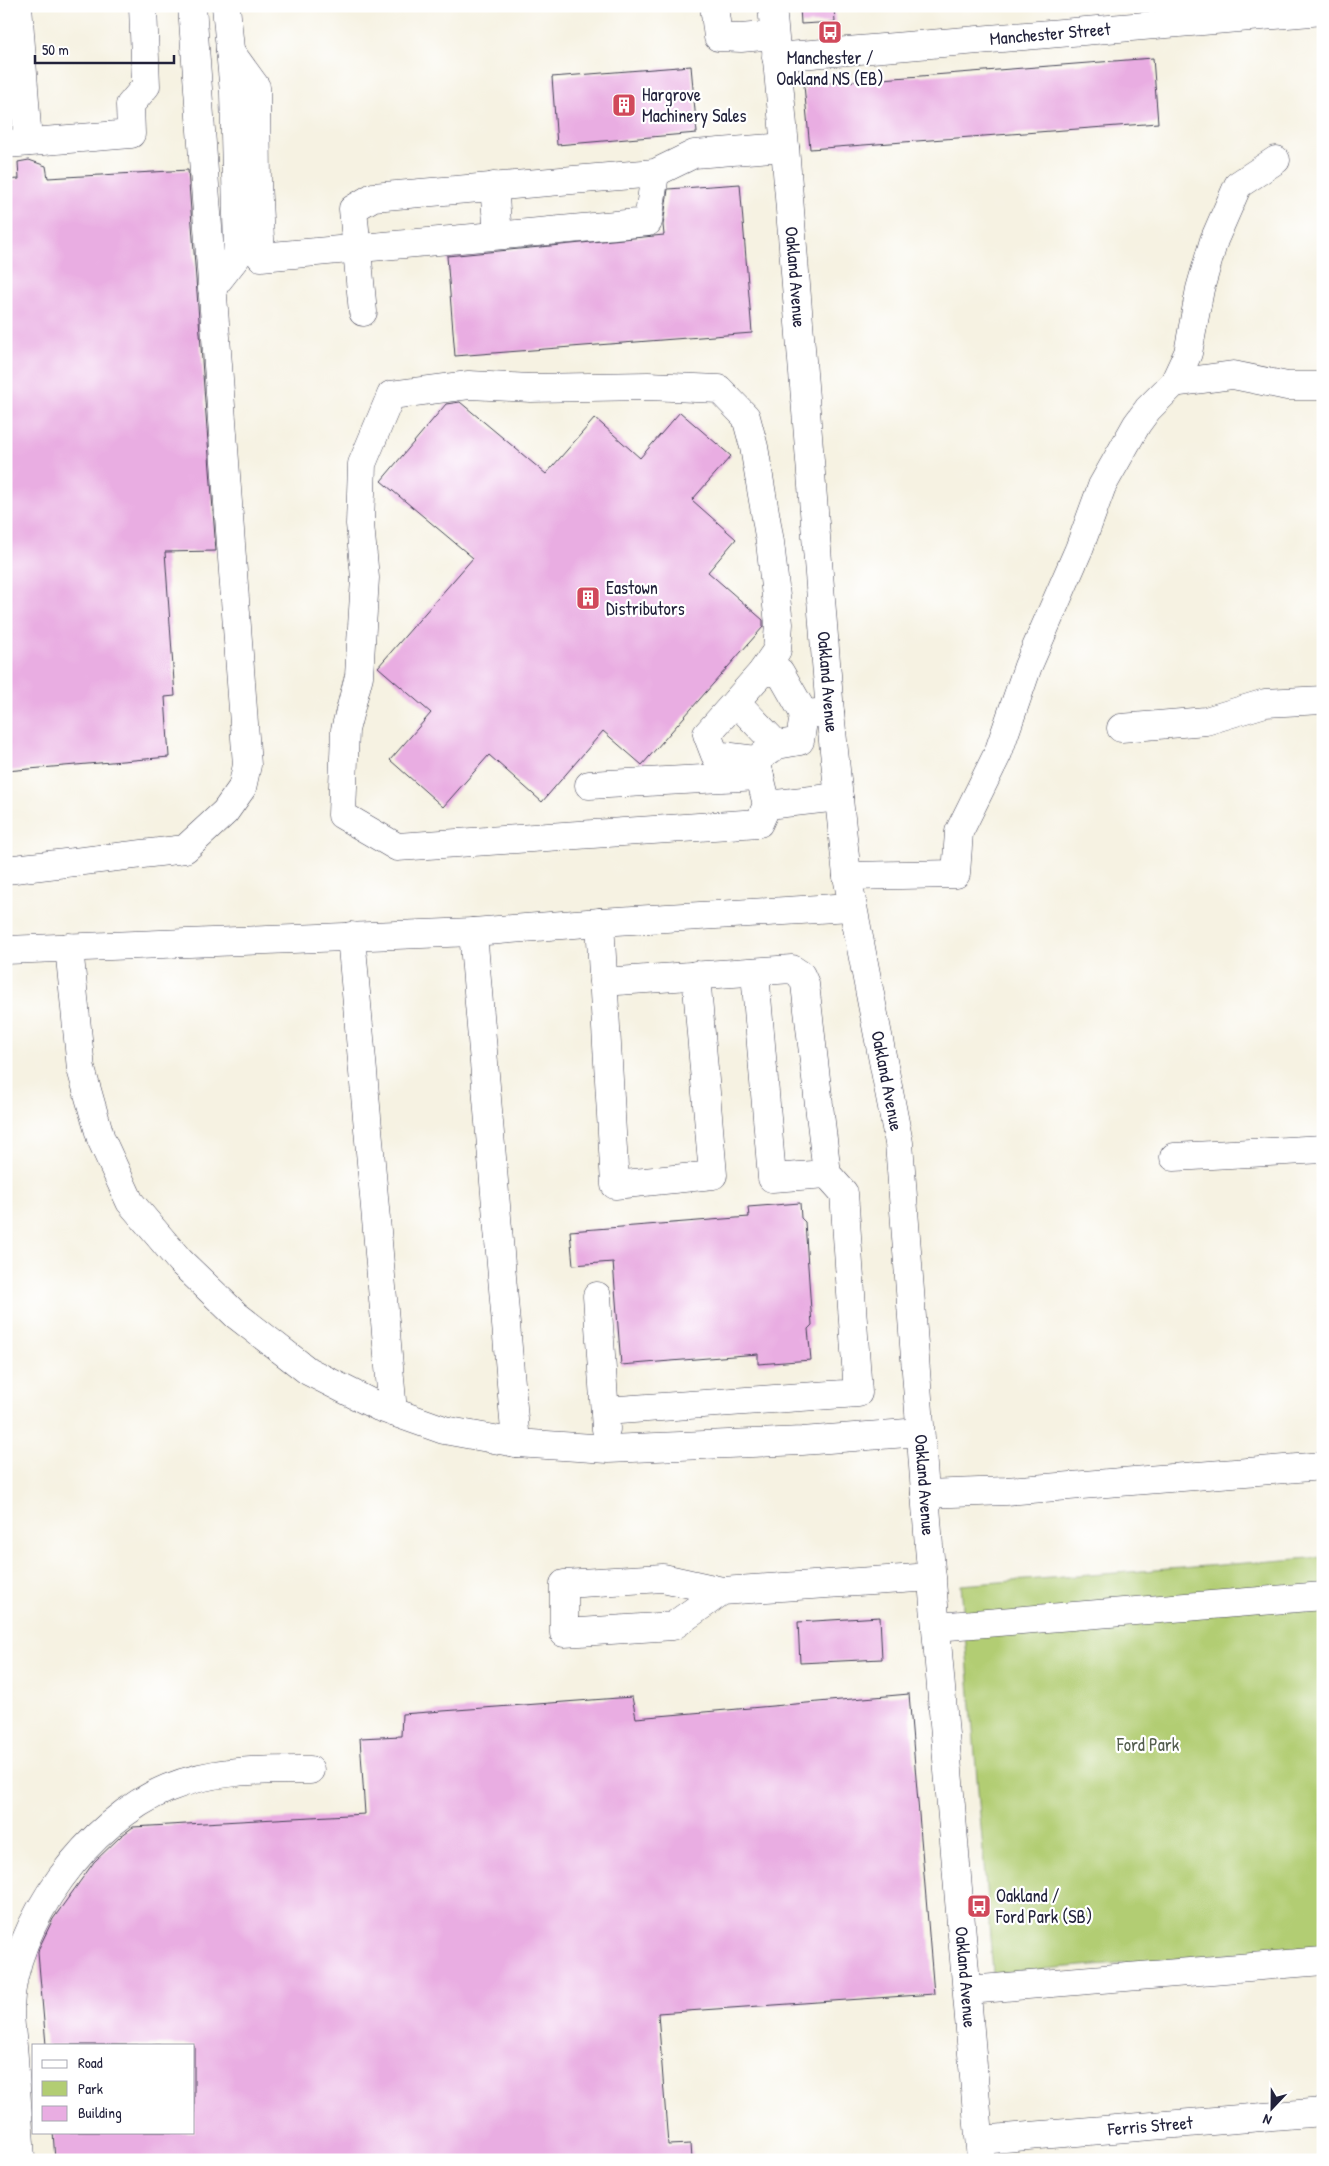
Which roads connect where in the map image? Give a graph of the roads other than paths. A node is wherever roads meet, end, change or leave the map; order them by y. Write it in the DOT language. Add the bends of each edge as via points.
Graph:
graph roads {
  1 [pos="18,6"];
  2 [pos="143,6"];
  3 [pos="192,6"];
  4 [pos="226,6"];
  5 [pos="714,6"];
  6 [pos="772,6"];
  7 [pos="1321,9"];
  8 [pos="775,46"];
  9 [pos="230,51"];
  10 [pos="17,143"];
  11 [pos="785,146"];
  12 [pos="1276,160"];
  13 [pos="655,173"];
  14 [pos="494,186"];
  15 [pos="498,235"];
  16 [pos="356,248"];
  17 [pos="212,288"];
  18 [pos="363,312"];
  19 [pos="1174,383"];
  20 [pos="1323,386"];
  21 [pos="762,672"];
  22 [pos="1323,700"];
  23 [pos="736,702"];
  24 [pos="817,713"];
  25 [pos="1121,728"];
  26 [pos="764,760"];
  27 [pos="589,785"];
  28 [pos="839,797"];
  29 [pos="766,805"];
  30 [pos="6,870"];
  31 [pos="847,876"];
  32 [pos="851,907"];
  33 [pos="600,922"];
  34 [pos="473,932"];
  35 [pos="351,936"];
  36 [pos="70,947"];
  37 [pos="6,950"];
  38 [pos="755,972"];
  39 [pos="696,975"];
  40 [pos="603,982"];
  41 [pos="1323,1149"];
  42 [pos="1174,1157"];
  43 [pos="827,1174"];
  44 [pos="597,1296"];
  45 [pos="606,1411"];
  46 [pos="394,1412"];
  47 [pos="920,1432"];
  48 [pos="516,1443"];
  49 [pos="608,1449"];
  50 [pos="1323,1466"];
  51 [pos="925,1494"];
  52 [pos="932,1577"];
  53 [pos="722,1591"];
  54 [pos="1323,1596"];
  55 [pos="936,1627"];
  56 [pos="310,1770"];
  57 [pos="1323,1961"];
  58 [pos="968,1990"];
  59 [pos="1323,2112"];
  60 [pos="980,2150"];
  61 [pos="21,2160"];
  1 -- 10 [label="street"];
  2 -- 10 [label="street" via="146,86 130,105 131,134"];
  3 -- 17 [label="street"];
  4 -- 9 [label="street"];
  5 -- 8 [label="street, Manchester Street" via="718,37 741,38"];
  6 -- 8 [label="street, Oakland Avenue"];
  7 -- 8 [label="street, Manchester Street"];
  8 -- 11 [label="street, Oakland Avenue"];
  9 -- 16 [label="street" via="256,87 261,257"];
  9 -- 17 [label="street" via="238,256"];
  11 -- 13 [label="street" via="694,154"];
  11 -- 24 [label="street, Oakland Avenue"];
  12 -- 19 [label="street" via="1238,185 1214,240 1188,353"];
  13 -- 14 [label="street"];
  13 -- 15 [label="street" via="648,222"];
  14 -- 15 [label="street"];
  14 -- 16 [label="street" via="373,197 353,209"];
  15 -- 16 [label="street"];
  16 -- 18 [label="street"];
  17 -- 30 [label="street" via="247,765 242,788 225,812 185,849"];
  19 -- 20 [label="street" via="1233,375 1287,386"];
  19 -- 31 [label="street" via="1137,424 1102,486 1079,550 1028,666 998,753 959,832 956,874"];
  21 -- 23 [label="street"];
  21 -- 24 [label="street" via="780,672"];
  21 -- 29 [label="street" via="777,650 778,624 770,542 746,417 719,389 469,385 391,395 362,464 360,524 365,588 359,676 345,730 342,815 397,847 759,823"];
  22 -- 25 [label="street" via="1265,703 1206,722"];
  23 -- 26 [label="street"];
  23 -- 26 [label="street" via="708,734 715,755"];
  24 -- 26 [label="street" via="800,741"];
  24 -- 28 [label="street, Oakland Avenue"];
  26 -- 27 [label="street"];
  26 -- 29 [label="street"];
  28 -- 29 [label="street"];
  28 -- 31 [label="street, Oakland Avenue"];
  31 -- 32 [label="street, Oakland Avenue"];
  32 -- 33 [label="street"];
  32 -- 47 [label="street, Oakland Avenue" via="899,1143"];
  33 -- 34 [label="street"];
  33 -- 40 [label="street"];
  34 -- 35 [label="street"];
  34 -- 48 [label="street"];
  35 -- 36 [label="street"];
  35 -- 46 [label="street"];
  36 -- 37 [label="street"];
  36 -- 46 [label="street" via="81,1069 101,1139 130,1202 180,1261 236,1315 308,1371"];
  38 -- 39 [label="street"];
  38 -- 43 [label="street" via="792,969 801,975 805,984"];
  38 -- 43 [label="street" via="772,1178"];
  39 -- 40 [label="street"];
  39 -- 40 [label="street" via="713,1175 615,1185"];
  41 -- 42 [label="street"];
  43 -- 45 [label="street" via="844,1193 858,1392"];
  44 -- 45 [label="street"];
  45 -- 49 [label="street"];
  46 -- 48 [label="street" via="444,1430"];
  47 -- 49 [label="street" via="802,1441"];
  47 -- 51 [label="street, Oakland Avenue"];
  48 -- 49 [label="street"];
  50 -- 51 [label="street" via="1006,1491"];
  51 -- 52 [label="street, Oakland Avenue"];
  52 -- 53 [label="street"];
  52 -- 55 [label="street, Oakland Avenue"];
  53 -- 53 [label="street" via="673,1626 564,1634 564,1584 663,1578"];
  54 -- 55 [label="street"];
  55 -- 58 [label="street, Oakland Avenue"];
  56 -- 61 [label="street" via="242,1770 206,1776 168,1788 113,1823 66,1871 34,1920 15,1975 10,2008"];
  57 -- 58 [label="street"];
  58 -- 60 [label="street, Oakland Avenue"];
  59 -- 60 [label="street, Ferris Street"];
}
